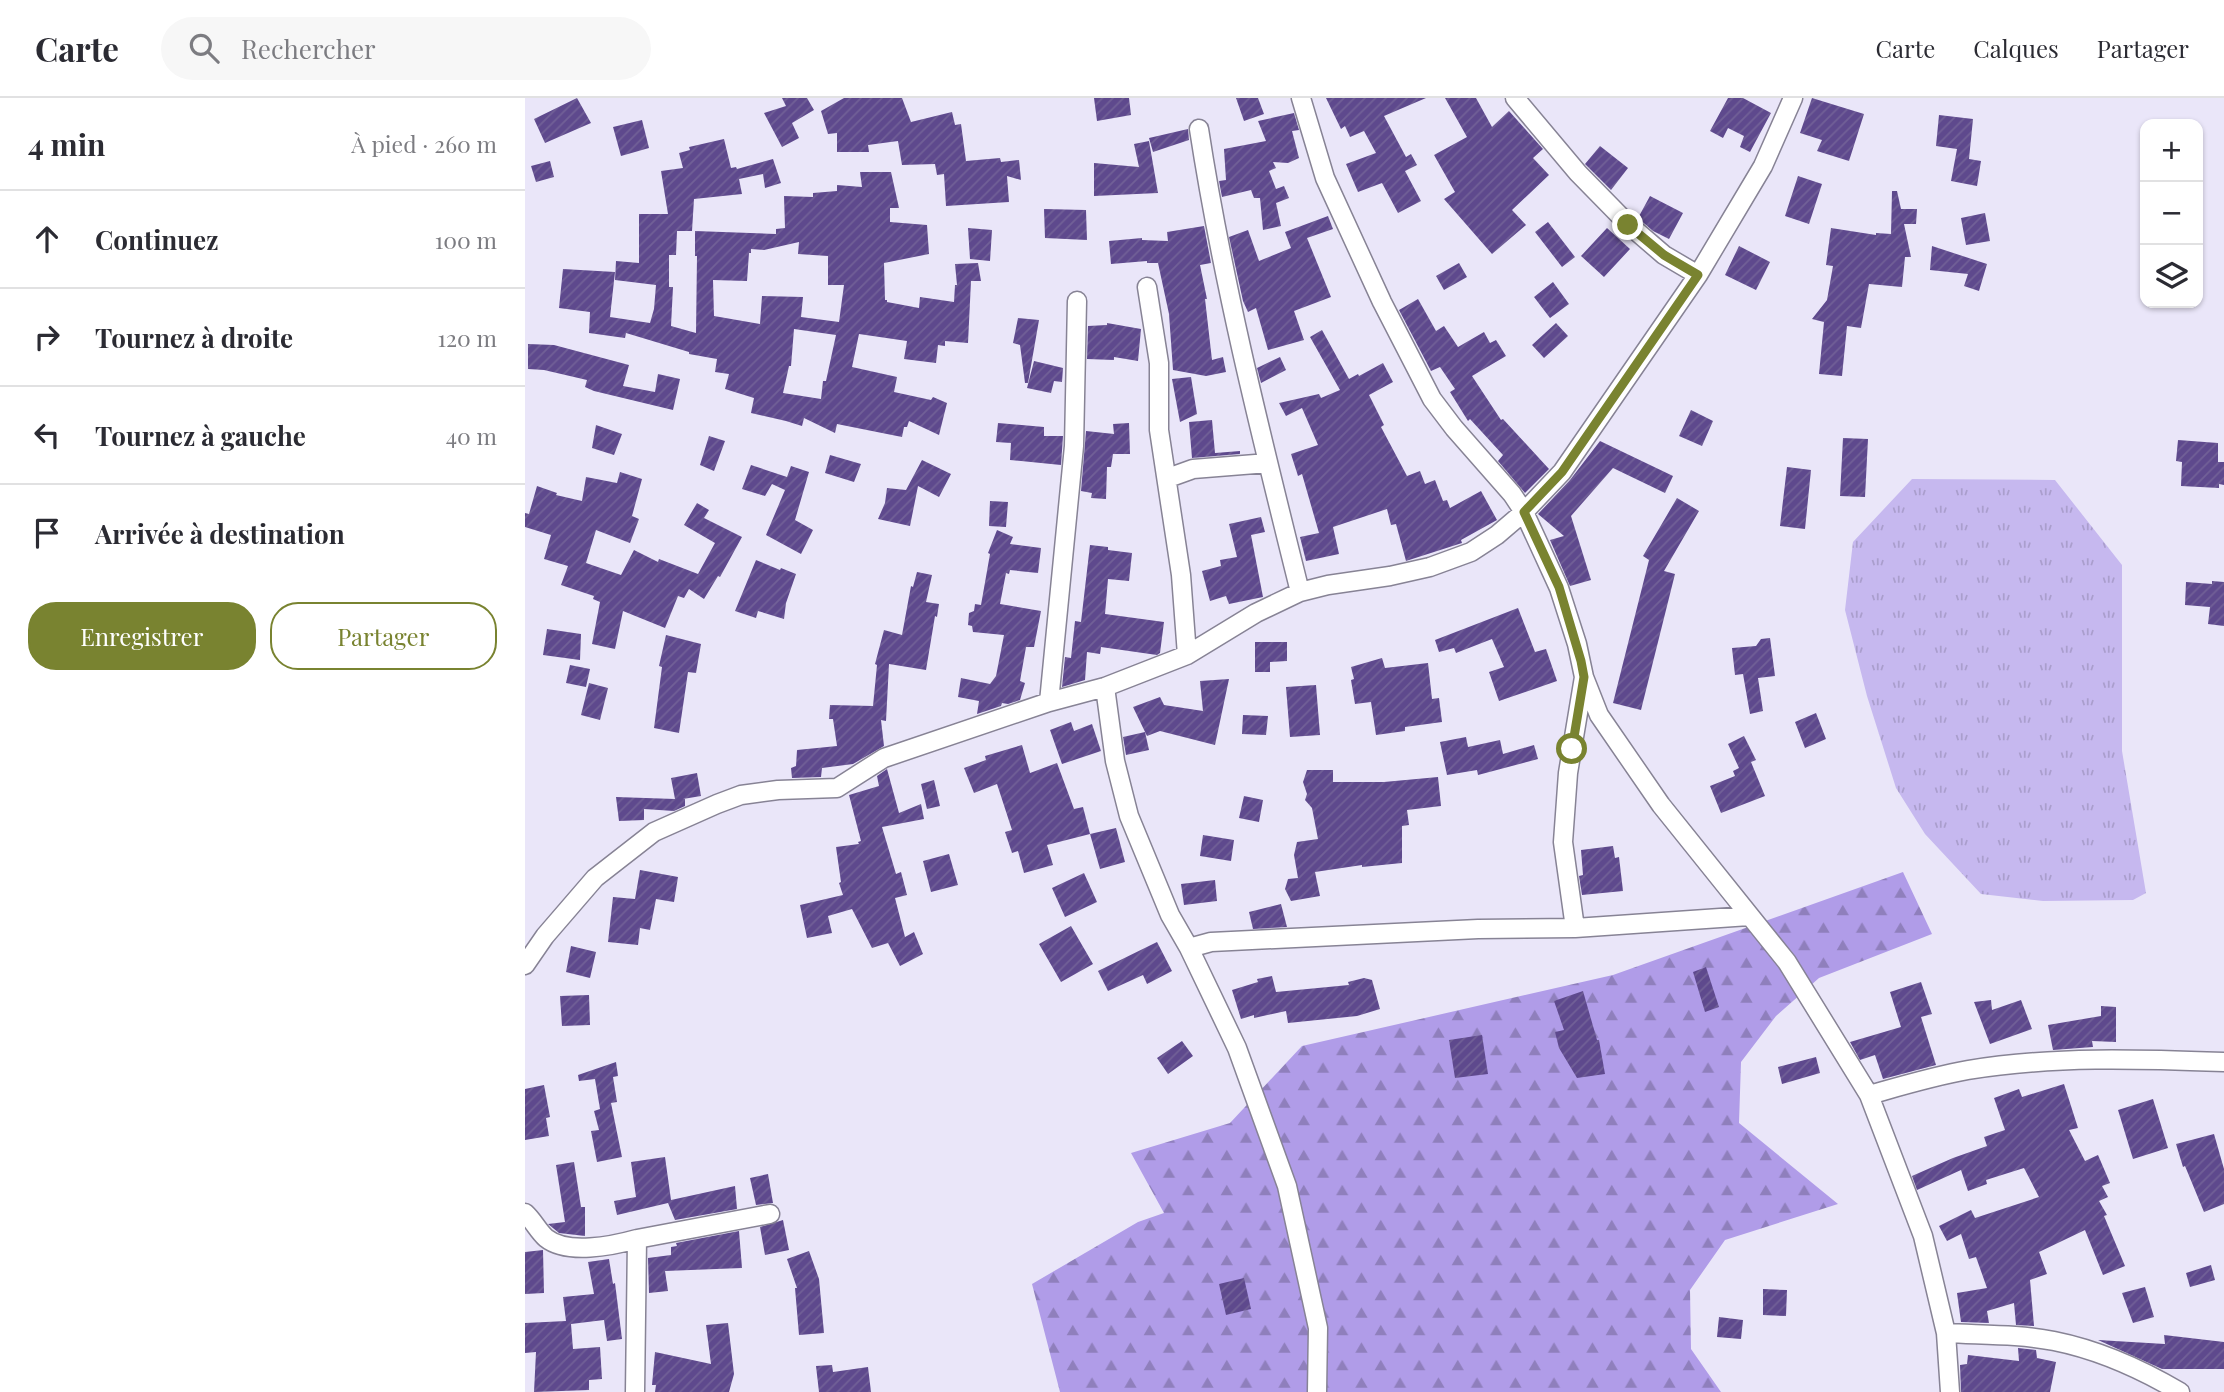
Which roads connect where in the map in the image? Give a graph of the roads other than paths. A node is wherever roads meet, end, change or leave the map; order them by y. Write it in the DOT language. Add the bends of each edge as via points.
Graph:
graph roads {
  1 [pos="1301,98"];
  2 [pos="1515,98"];
  3 [pos="1793,98"];
  4 [pos="1199,129"];
  5 [pos="1698,275"];
  6 [pos="1147,287"];
  7 [pos="1077,301"];
  8 [pos="1268,463"];
  9 [pos="1168,478"];
  10 [pos="1524,512"];
  11 [pos="1300,592"];
  12 [pos="1187,655"];
  13 [pos="1584,677"];
  14 [pos="1105,687"];
  15 [pos="1049,702"];
  16 [pos="1170,915"];
  17 [pos="1749,916"];
  18 [pos="1575,928"];
  19 [pos="1211,942"];
  20 [pos="1189,948"];
  21 [pos="525,965"];
  22 [pos="2224,1062"];
  23 [pos="1869,1095"];
  24 [pos="525,1213"];
  25 [pos="770,1214"];
  26 [pos="636,1239"];
  27 [pos="1946,1333"];
  28 [pos="635,1392"];
  29 [pos="1317,1392"];
  30 [pos="1949,1392"];
  31 [pos="2180,1392"];
  1 -- 10 [label="street" via="1325,178 1432,399"];
  2 -- 5 [label="street" via="1628,225"];
  3 -- 5 [label="street" via="1763,166"];
  4 -- 8 [label="street" via="1209,195"];
  5 -- 10 [label="street" via="1562,472"];
  6 -- 9 [label="street" via="1159,363 1159,430"];
  7 -- 15 [label="street" via="1075,446"];
  8 -- 9 [label="street" via="1193,469"];
  8 -- 11 [label="street"];
  9 -- 12 [label="street"];
  10 -- 11 [label="street" via="1471,552 1430,567"];
  10 -- 13 [label="street" via="1559,587"];
  11 -- 12 [label="street"];
  12 -- 14 [label="street"];
  13 -- 17 [label="street" via="1599,715"];
  13 -- 18 [label="street" via="1568,773 1563,842"];
  14 -- 15 [label="street"];
  14 -- 16 [label="street" via="1115,761 1129,816"];
  15 -- 21 [label="street" via="884,758 837,788 741,795 654,832 595,878"];
  16 -- 19 [label="street"];
  16 -- 20 [label="street"];
  17 -- 18 [label="street"];
  17 -- 23 [label="street" via="1787,962"];
  18 -- 19 [label="street"];
  19 -- 20 [label="street"];
  20 -- 29 [label="street" via="1237,1048 1287,1186 1318,1328"];
  22 -- 23 [label="street" via="2029,1062 1966,1071"];
  23 -- 27 [label="street" via="1923,1236"];
  24 -- 26 [label="street" via="544,1237 558,1246 614,1245"];
  25 -- 26 [label="street"];
  26 -- 28 [label="street"];
  27 -- 30 [label="street"];
  27 -- 31 [label="street" via="2055,1342 2107,1356"];
}
